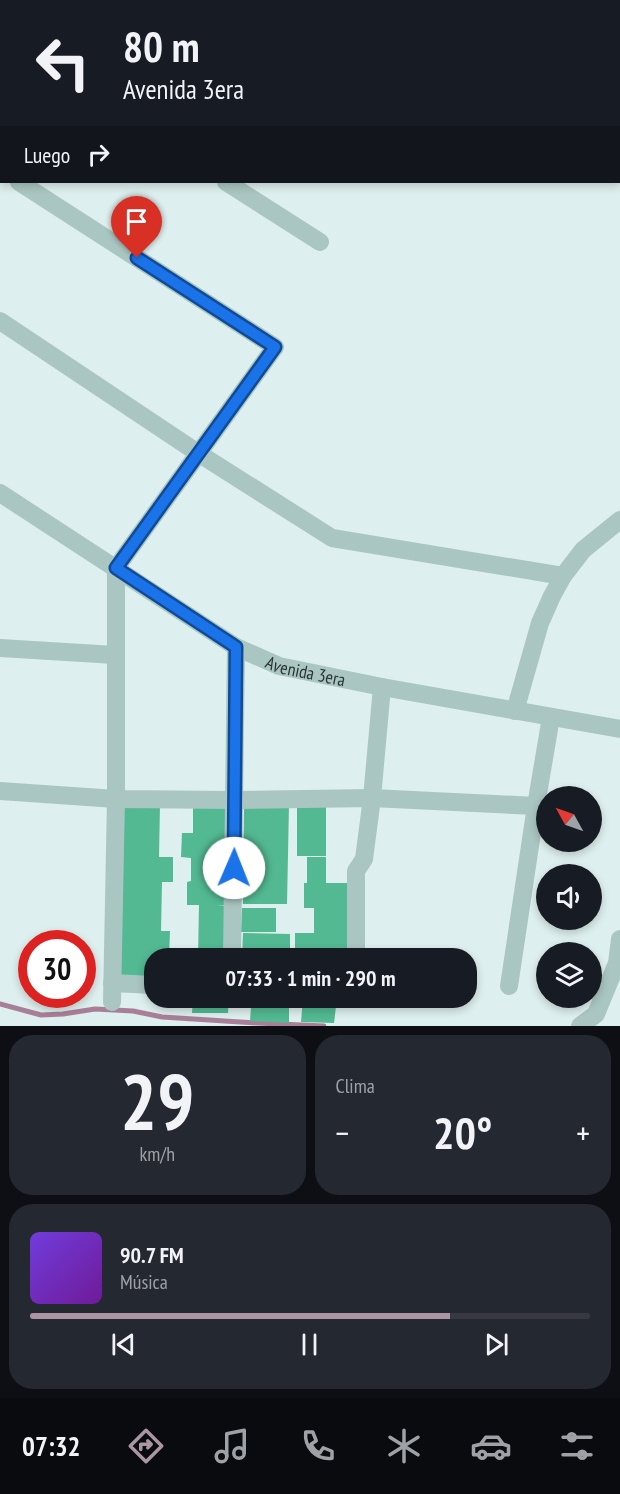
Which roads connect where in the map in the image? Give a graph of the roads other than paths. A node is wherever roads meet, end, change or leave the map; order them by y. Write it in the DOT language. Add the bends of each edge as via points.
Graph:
graph roads {
  1 [pos="21,183"];
  2 [pos="228,183"];
  3 [pos="320,242"];
  4 [pos="0,321"];
  5 [pos="198,453"];
  6 [pos="0,493"];
  7 [pos="620,520"];
  8 [pos="116,568"];
  9 [pos="563,576"];
  10 [pos="236,647"];
  11 [pos="0,648"];
  12 [pos="115,655"];
  13 [pos="382,687"];
  14 [pos="515,711"];
  15 [pos="551,717"];
  16 [pos="620,729"];
  17 [pos="539,786"];
  18 [pos="0,791"];
  19 [pos="372,798"];
  20 [pos="116,799"];
  21 [pos="235,800"];
  22 [pos="536,806"];
  23 [pos="620,939"];
  24 [pos="232,948"];
  25 [pos="356,948"];
  26 [pos="112,983"];
  27 [pos="144,985"];
  28 [pos="509,986"];
  29 [pos="112,1002"];
  30 [pos="580,1026"];
  1 -- 5 [label="street" via="275,347"];
  2 -- 3 [label="street"];
  4 -- 5 [label="street"];
  5 -- 8 [label="street"];
  5 -- 9 [label="street" via="332,538"];
  6 -- 8 [label="street, Avenida 3era"];
  7 -- 9 [label="street" via="583,550"];
  8 -- 10 [label="street, Avenida 3era"];
  8 -- 12 [label="street"];
  9 -- 14 [label="street" via="540,623"];
  10 -- 13 [label="street, Avenida 3era" via="279,666"];
  10 -- 21 [label="street"];
  11 -- 12 [label="street"];
  12 -- 20 [label="street"];
  13 -- 14 [label="street, Avenida 3era"];
  13 -- 19 [label="street"];
  14 -- 15 [label="street, Avenida 3era"];
  15 -- 16 [label="street, Avenida 3era"];
  15 -- 17 [label="street"];
  18 -- 20 [label="street"];
  19 -- 21 [label="street"];
  19 -- 22 [label="street"];
  19 -- 25 [label="street" via="364,859 356,871"];
  20 -- 21 [label="street"];
  20 -- 26 [label="street"];
  21 -- 24 [label="street"];
  22 -- 28 [label="street"];
  23 -- 30 [label="street" via="617,963 600,1006"];
  26 -- 27 [label="street"];
  26 -- 29 [label="street"];
}
